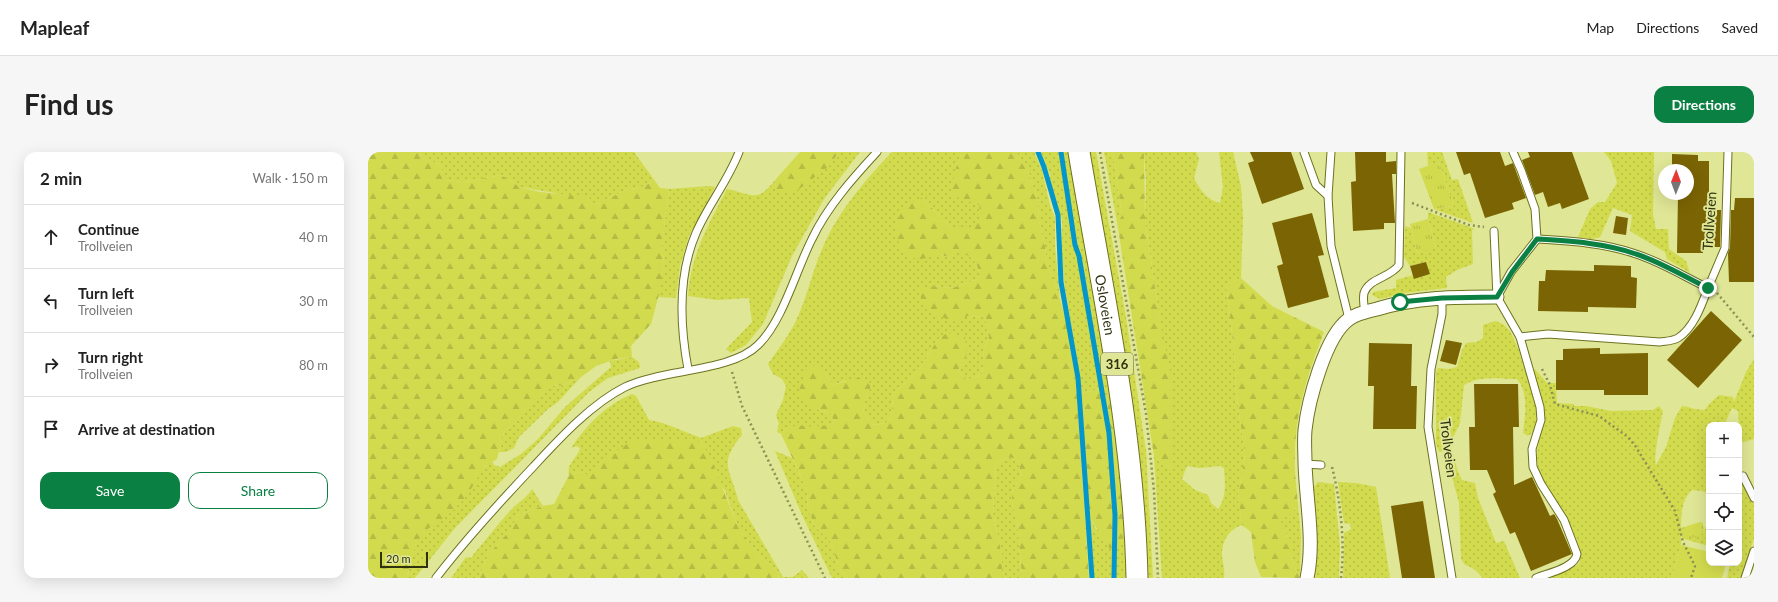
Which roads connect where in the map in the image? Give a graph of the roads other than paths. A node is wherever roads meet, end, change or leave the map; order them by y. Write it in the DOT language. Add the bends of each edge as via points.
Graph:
graph roads {
  1 [pos="739,152"];
  2 [pos="877,152"];
  3 [pos="1079,152"];
  4 [pos="1304,152"];
  5 [pos="1331,152"];
  6 [pos="1402,152"];
  7 [pos="1513,152"];
  8 [pos="1728,152"];
  9 [pos="1328,196"];
  10 [pos="1494,232"];
  11 [pos="1537,239"];
  12 [pos="1708,288"];
  13 [pos="1497,297"];
  14 [pos="1442,298"];
  15 [pos="1364,312"];
  16 [pos="1349,319"];
  17 [pos="1520,337"];
  18 [pos="688,369"];
  19 [pos="1305,464"];
  20 [pos="1321,465"];
  21 [pos="1743,476"];
  22 [pos="1754,498"];
  23 [pos="1754,551"];
  24 [pos="436,578"];
  25 [pos="1137,578"];
  26 [pos="1308,578"];
  27 [pos="1452,578"];
  28 [pos="1536,578"];
  29 [pos="1745,578"];
  1 -- 18 [label="lane" via="690,250 682,324"];
  2 -- 18 [label="lane" via="824,218 812,238 768,334 759,345 748,354 729,362"];
  3 -- 25 [label="main road, Osloveien / 316" via="1122,395 1132,480"];
  4 -- 9 [label="lane" via="1316,185"];
  5 -- 9 [label="lane"];
  6 -- 15 [label="lane" via="1399,265 1395,271 1371,283 1364,293"];
  7 -- 11 [label="lane" via="1535,209"];
  8 -- 12 [label="lane, Trollveien" via="1725,248"];
  9 -- 16 [label="lane" via="1331,246"];
  10 -- 13 [label="lane"];
  11 -- 12 [label="lane" via="1581,243 1638,254"];
  11 -- 13 [label="lane"];
  12 -- 17 [label="lane, Trollveien" via="1689,326 1679,338 1671,341 1548,334"];
  13 -- 14 [label="street"];
  13 -- 17 [label="lane"];
  14 -- 15 [label="street" via="1400,302"];
  14 -- 27 [label="lane, Trollveien" via="1442,314 1431,369 1428,427"];
  15 -- 16 [label="street"];
  16 -- 19 [label="street" via="1332,342 1318,374 1304,432"];
  17 -- 28 [label="lane" via="1541,415 1533,443 1533,467 1564,520 1577,554 1571,564"];
  18 -- 24 [label="lane" via="626,386 588,413 551,446 512,488"];
  19 -- 20 [label="lane"];
  19 -- 26 [label="street" via="1310,542"];
  21 -- 22 [label="lane"];
  23 -- 29 [label="lane"];
}
